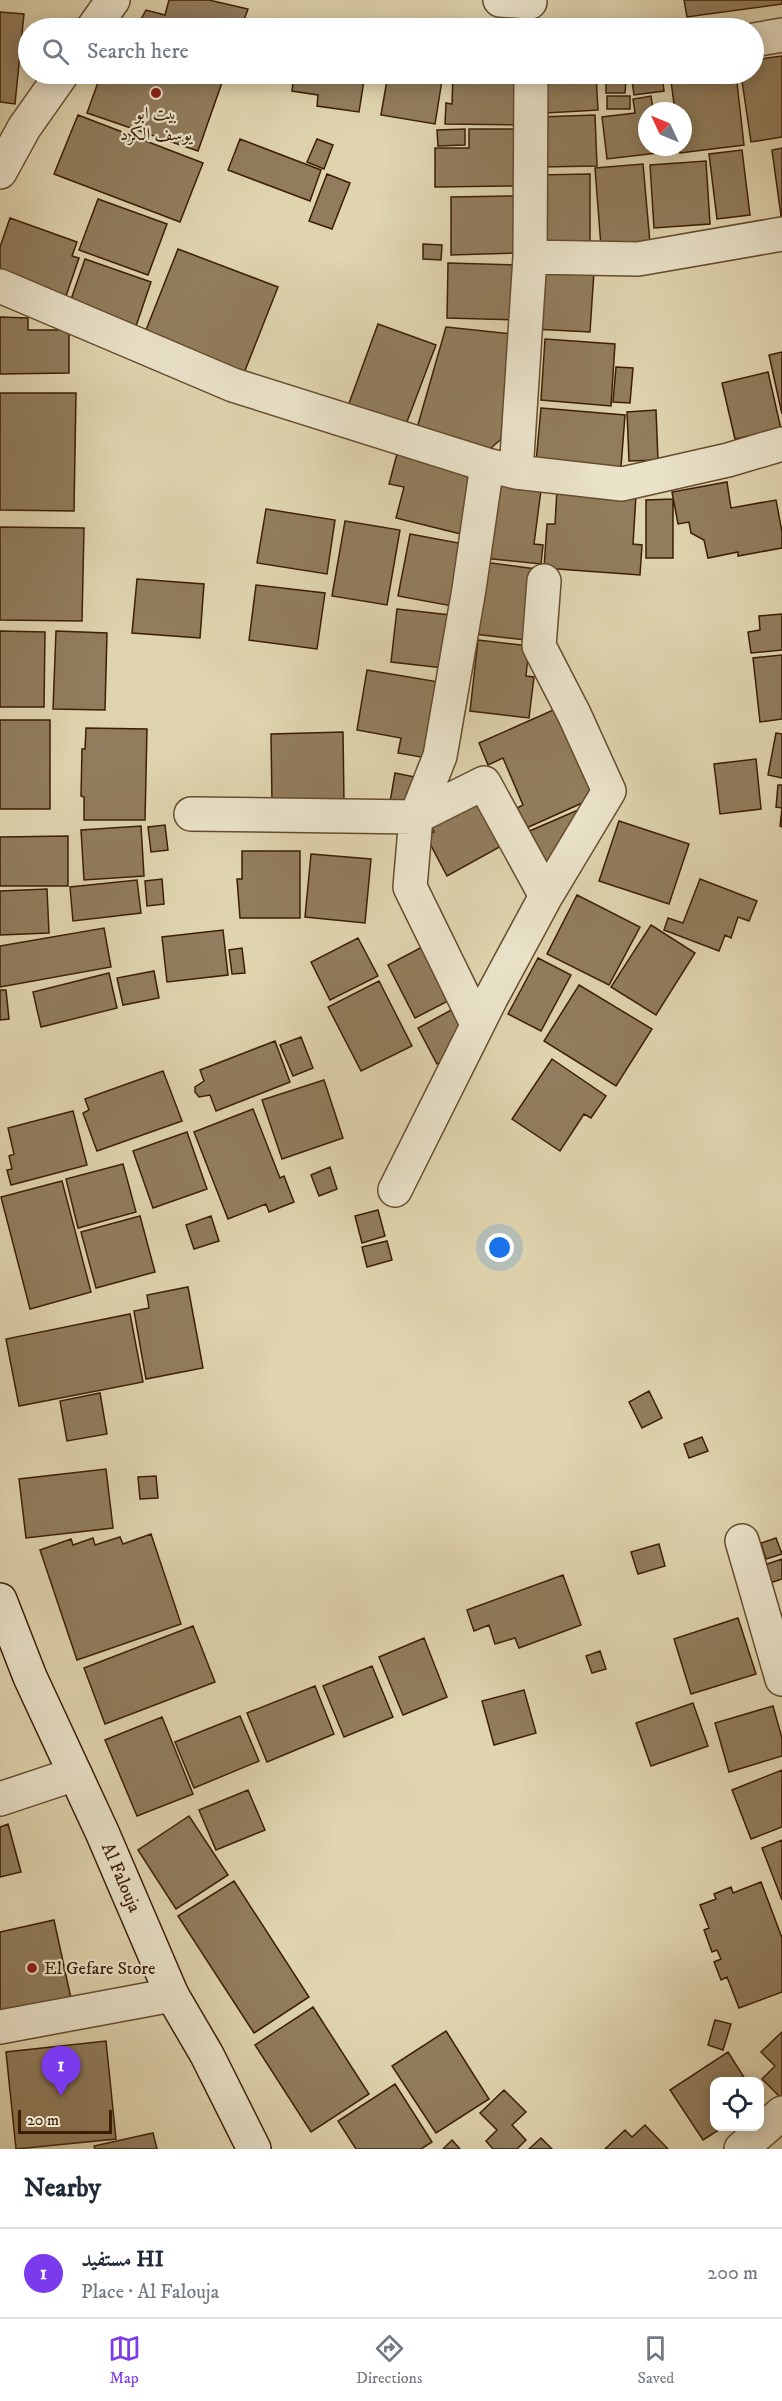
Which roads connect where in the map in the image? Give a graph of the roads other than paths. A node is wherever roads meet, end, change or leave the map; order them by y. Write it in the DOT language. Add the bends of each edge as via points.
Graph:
graph roads {
  1 [pos="113,0"];
  2 [pos="100,18"];
  3 [pos="782,35"];
  4 [pos="764,38"];
  5 [pos="55,84"];
  6 [pos="531,84"];
  7 [pos="0,172"];
  8 [pos="782,234"];
  9 [pos="530,257"];
  10 [pos="0,286"];
  11 [pos="782,444"];
  12 [pos="501,468"];
  13 [pos="544,581"];
  14 [pos="191,814"];
  15 [pos="416,818"];
  16 [pos="546,896"];
  17 [pos="477,1024"];
  18 [pos="395,1190"];
  19 [pos="742,1541"];
  20 [pos="0,1600"];
  21 [pos="782,1679"];
  22 [pos="75,1774"];
  23 [pos="0,1799"];
  24 [pos="172,1995"];
  25 [pos="0,2027"];
  26 [pos="782,2113"];
  27 [pos="254,2149"];
  28 [pos="741,2149"];
  1 -- 2 [label="street"];
  3 -- 4 [label="street"];
  5 -- 7 [label="street"];
  6 -- 9 [label="street"];
  8 -- 9 [label="street" via="638,259"];
  9 -- 12 [label="street"];
  10 -- 12 [label="street" via="233,385"];
  11 -- 12 [label="street" via="622,484"];
  12 -- 15 [label="street" via="469,590 440,756"];
  13 -- 16 [label="street" via="539,646 609,791"];
  14 -- 15 [label="street"];
  15 -- 16 [label="street" via="484,783"];
  15 -- 17 [label="street" via="410,887"];
  16 -- 17 [label="street"];
  17 -- 18 [label="street"];
  19 -- 21 [label="street"];
  20 -- 22 [label="street, Al Falouja"];
  22 -- 23 [label="street"];
  22 -- 24 [label="street, Al Falouja"];
  24 -- 25 [label="street"];
  24 -- 27 [label="street, Al Falouja"];
  26 -- 28 [label="street"];
}
